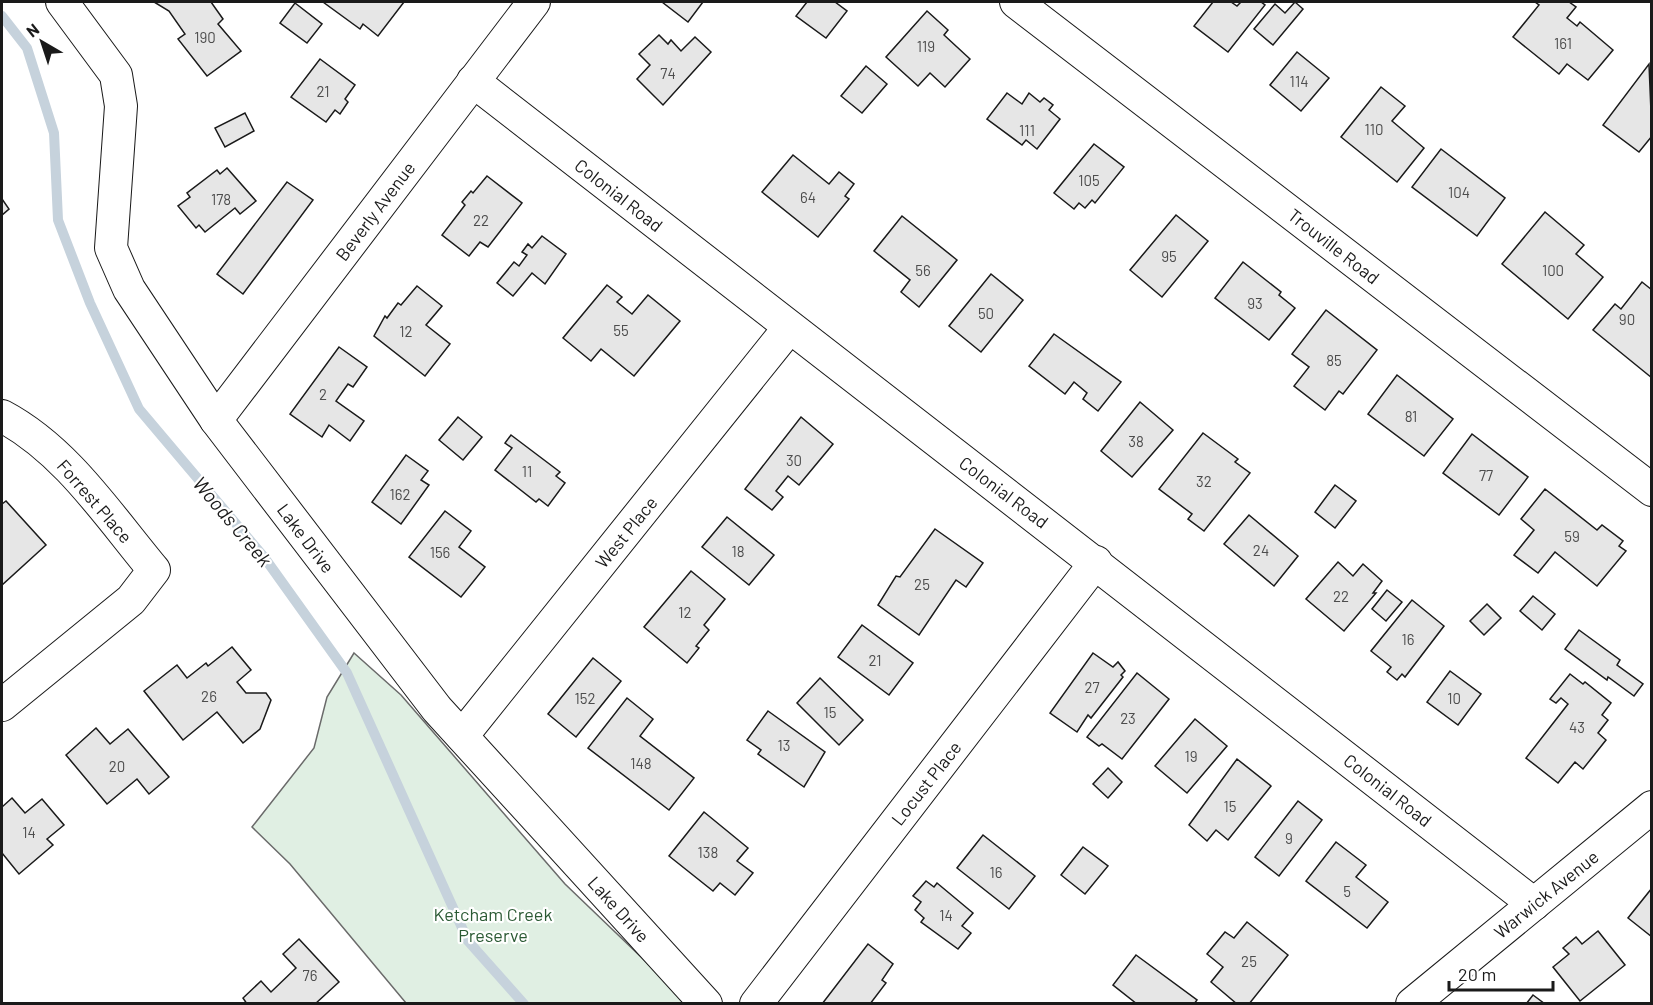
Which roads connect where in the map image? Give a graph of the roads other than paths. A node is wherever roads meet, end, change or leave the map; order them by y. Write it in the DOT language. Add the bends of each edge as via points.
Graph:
graph roads {
  1 [pos="62,2"];
  2 [pos="534,2"];
  3 [pos="1016,2"];
  4 [pos="473,81"];
  5 [pos="789,328"];
  6 [pos="2,416"];
  7 [pos="216,420"];
  8 [pos="1652,490"];
  9 [pos="1096,562"];
  10 [pos="2,705"];
  11 [pos="462,736"];
  12 [pos="1652,807"];
  13 [pos="1534,904"];
  14 [pos="706,1004"];
  15 [pos="756,1004"];
  16 [pos="1412,1004"];
  1 -- 7 [label="street, Lake Drive" via="116,75 121,106 111,249 129,289"];
  2 -- 4 [label="street, Beverly Avenue"];
  3 -- 8 [label="street, Trouville Road"];
  4 -- 5 [label="street, Colonial Road"];
  4 -- 7 [label="street, Beverly Avenue"];
  5 -- 9 [label="street, Colonial Road"];
  5 -- 11 [label="street, West Place"];
  6 -- 10 [label="street, Forrest Place" via="64,462 154,570 131,600"];
  7 -- 11 [label="street, Lake Drive" via="437,709"];
  9 -- 13 [label="street, Colonial Road"];
  9 -- 15 [label="street, Locust Place"];
  11 -- 14 [label="street, Lake Drive"];
  12 -- 13 [label="street, Warwick Avenue"];
  13 -- 16 [label="street, Warwick Avenue"];
}
